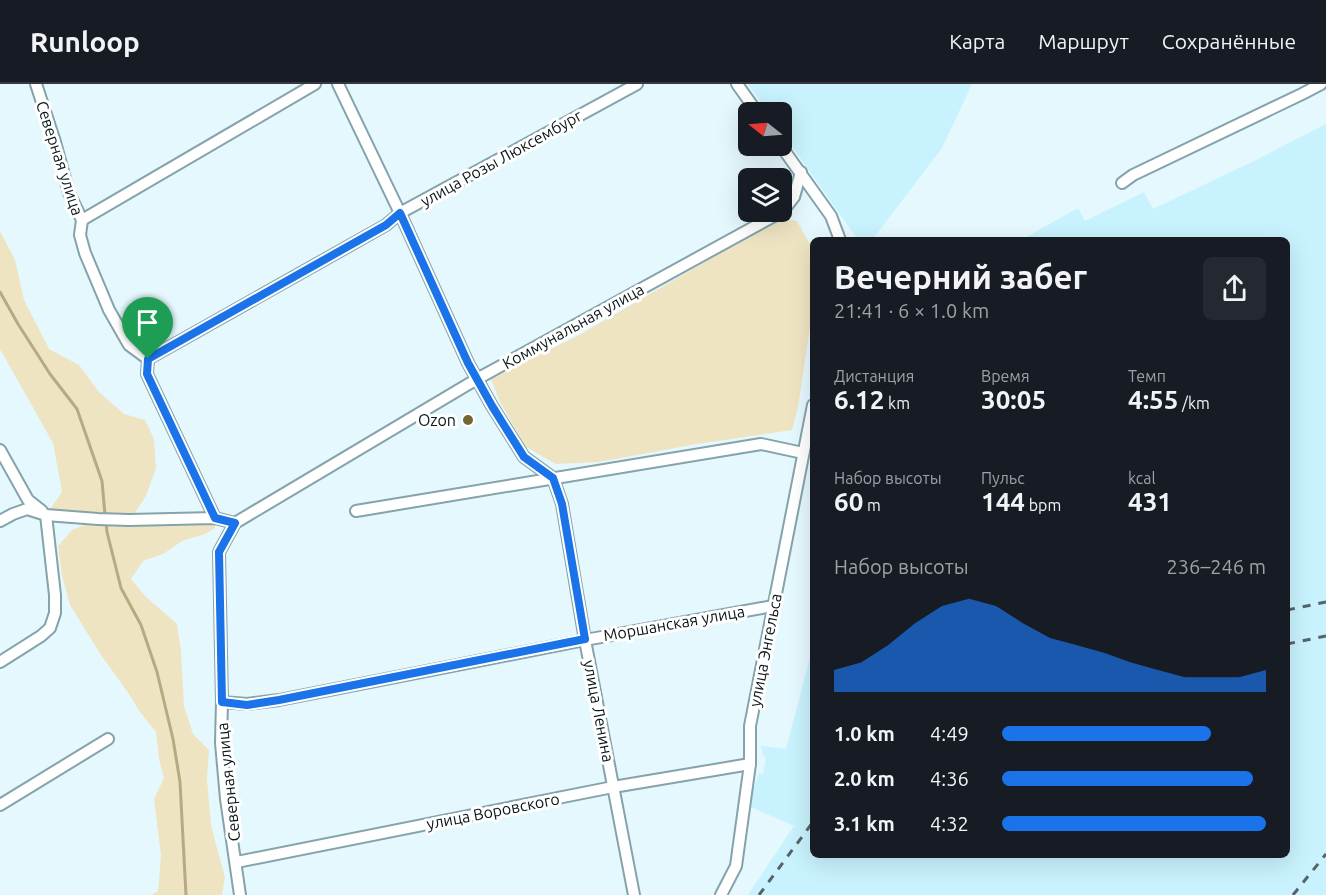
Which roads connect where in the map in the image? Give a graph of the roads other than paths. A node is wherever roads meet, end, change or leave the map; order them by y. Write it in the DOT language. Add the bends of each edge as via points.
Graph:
graph roads {
  1 [pos="36,84"];
  2 [pos="315,84"];
  3 [pos="338,84"];
  4 [pos="637,84"];
  5 [pos="737,84"];
  6 [pos="1321,84"];
  7 [pos="750,102"];
  8 [pos="789,156"];
  9 [pos="801,172"];
  10 [pos="1122,183"];
  11 [pos="400,213"];
  12 [pos="81,220"];
  13 [pos="839,237"];
  14 [pos="148,359"];
  15 [pos="477,379"];
  16 [pos="810,419"];
  17 [pos="0,450"];
  18 [pos="803,453"];
  19 [pos="553,478"];
  20 [pos="357,511"];
  21 [pos="46,515"];
  22 [pos="215,518"];
  23 [pos="0,521"];
  24 [pos="235,523"];
  25 [pos="773,606"];
  26 [pos="585,639"];
  27 [pos="0,662"];
  28 [pos="222,702"];
  29 [pos="108,740"];
  30 [pos="750,764"];
  31 [pos="613,787"];
  32 [pos="0,805"];
  33 [pos="237,862"];
  34 [pos="240,895"];
  35 [pos="634,895"];
  36 [pos="721,895"];
  1 -- 12 [label="street, Северная улица"];
  2 -- 12 [label="street"];
  3 -- 11 [label="street"];
  4 -- 11 [label="street, улица Розы Люксембург"];
  5 -- 7 [label="street"];
  6 -- 10 [label="street"];
  8 -- 9 [label="street"];
  9 -- 13 [label="street" via="831,216"];
  9 -- 15 [label="street, Коммунальная улица" via="794,197 783,211"];
  11 -- 14 [label="street, улица Розы Люксембург" via="386,225"];
  11 -- 15 [label="street"];
  12 -- 14 [label="street, Северная улица" via="85,253 108,310 129,345"];
  14 -- 22 [label="street" via="147,374"];
  15 -- 19 [label="street" via="524,457"];
  15 -- 24 [label="street, Коммунальная улица"];
  16 -- 18 [label="street, улица Энгельса"];
  17 -- 21 [label="street" via="28,500"];
  18 -- 19 [label="street" via="761,444"];
  18 -- 25 [label="street, улица Энгельса"];
  19 -- 20 [label="street"];
  19 -- 26 [label="street, улица Ленина" via="562,504"];
  21 -- 22 [label="street" via="129,520"];
  21 -- 23 [label="street" via="27,509"];
  21 -- 27 [label="street" via="55,614 50,628 41,636"];
  22 -- 24 [label="street"];
  24 -- 28 [label="street, Северная улица" via="219,552"];
  25 -- 26 [label="street, Моршанская улица"];
  25 -- 30 [label="street, улица Энгельса" via="750,726"];
  26 -- 28 [label="street, Моршанская улица" via="279,700 247,705"];
  26 -- 31 [label="street, улица Ленина"];
  28 -- 33 [label="street, Северная улица" via="226,799"];
  29 -- 32 [label="street"];
  30 -- 31 [label="street, улица Воровского"];
  30 -- 36 [label="street, улица Энгельса" via="736,866"];
  31 -- 33 [label="street, улица Воровского"];
  31 -- 35 [label="street, улица Ленина"];
  33 -- 34 [label="street, Северная улица"];
}
